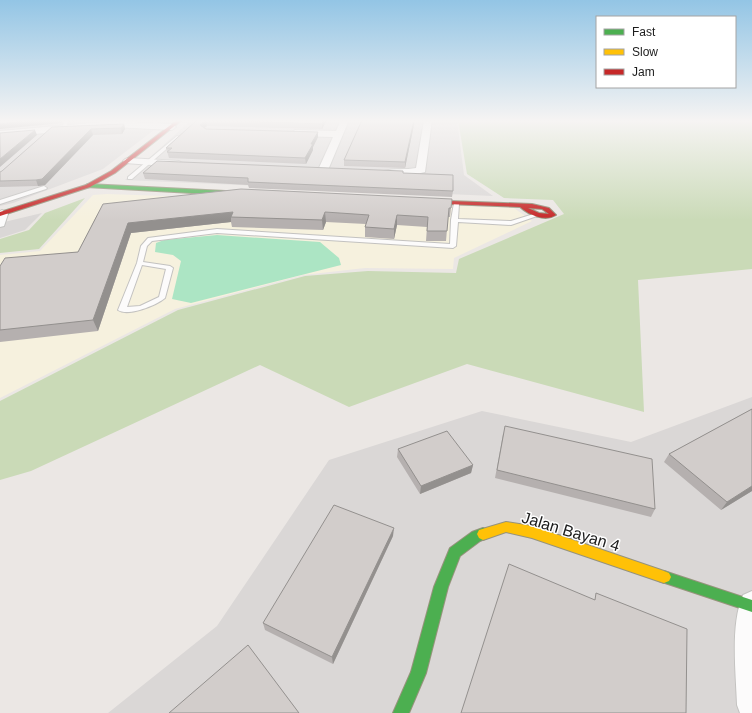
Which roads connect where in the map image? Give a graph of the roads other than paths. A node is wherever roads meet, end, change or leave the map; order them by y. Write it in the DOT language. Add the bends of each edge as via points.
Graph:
graph roads {
  1 [pos="138,153"];
  2 [pos="159,153"];
  3 [pos="330,153"];
  4 [pos="423,153"];
  5 [pos="128,161"];
  6 [pos="149,162"];
  7 [pos="189,164"];
  8 [pos="323,170"];
  9 [pos="377,172"];
  10 [pos="130,178"];
  11 [pos="88,186"];
  12 [pos="44,188"];
  13 [pos="251,194"];
  14 [pos="410,202"];
  15 [pos="456,204"];
  16 [pos="523,207"];
  17 [pos="1,213"];
  18 [pos="537,215"];
  19 [pos="454,220"];
  20 [pos="140,262"];
  21 [pos="752,605"];
  22 [pos="752,705"];
  23 [pos="401,713"];
  1 -- 5 [label="street"];
  2 -- 6 [label="lane"];
  3 -- 8 [label="street"];
  4 -- 9 [label="street" via="421,170 408,173"];
  5 -- 6 [label="street"];
  5 -- 11 [label="street"];
  6 -- 7 [label="street"];
  6 -- 10 [label="lane"];
  11 -- 13 [label="street"];
  11 -- 17 [label="street"];
  12 -- 17 [label="lane"];
  14 -- 15 [label="street"];
  15 -- 16 [label="street"];
  15 -- 19 [label="lane"];
  16 -- 18 [label="street"];
  16 -- 18 [label="street" via="545,208 553,215"];
  18 -- 19 [label="lane" via="511,223"];
  19 -- 20 [label="lane" via="453,246 217,231 150,239 144,246"];
  20 -- 20 [label="lane" via="170,268 162,298 142,308 122,310"];
  21 -- 22 [label="street" via="749,646"];
  21 -- 23 [label="street, Jalan Bayan 4" via="532,532 506,527 476,536 455,552 452,559 441,587 418,673"];
}
